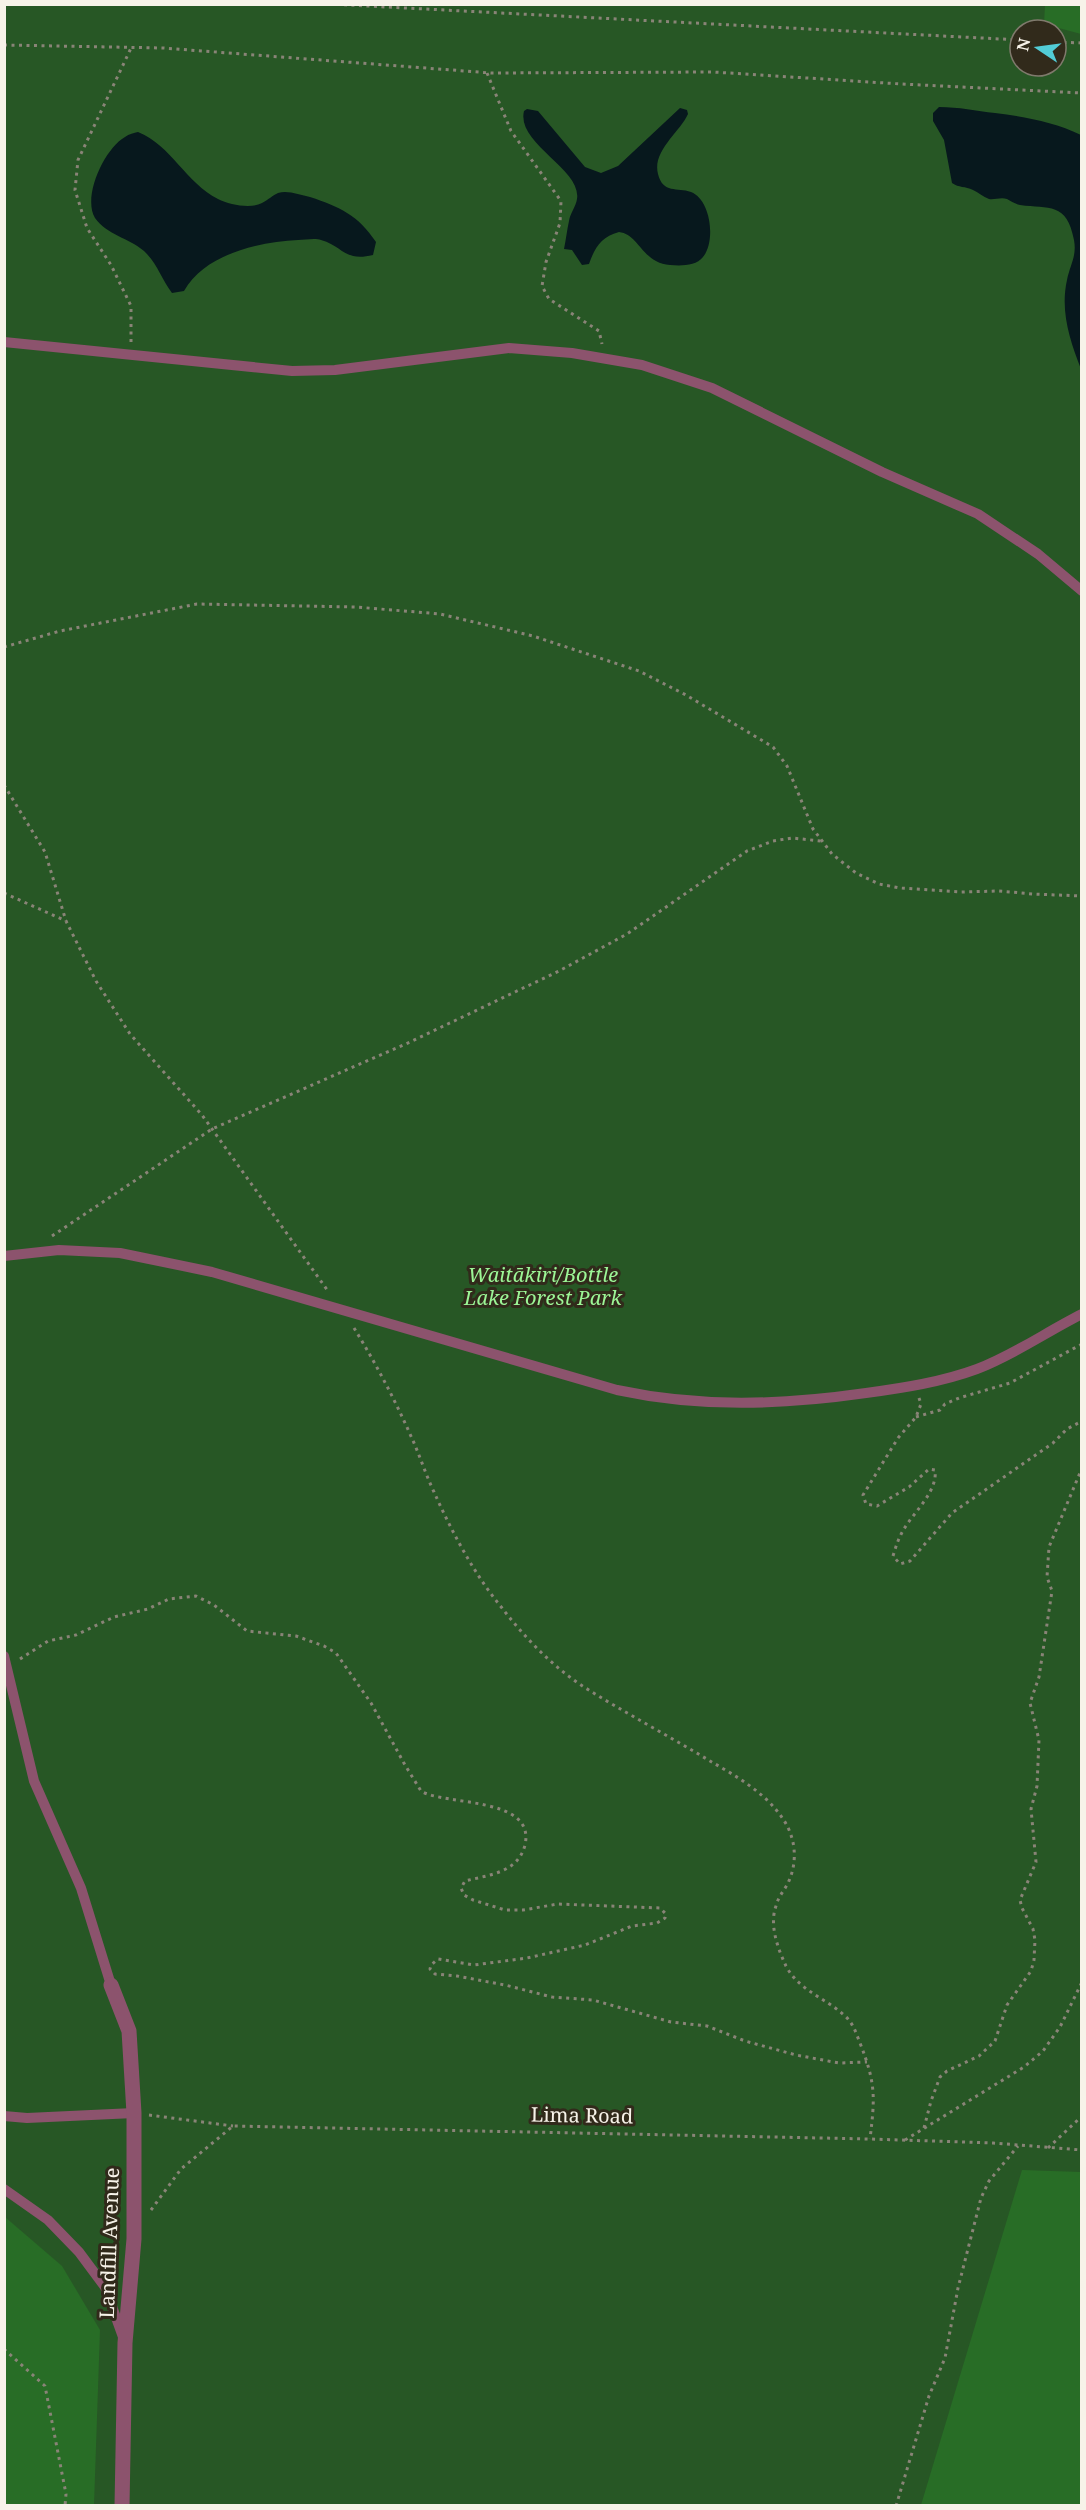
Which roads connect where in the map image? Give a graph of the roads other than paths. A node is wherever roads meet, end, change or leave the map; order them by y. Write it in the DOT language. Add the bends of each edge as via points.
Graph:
graph roads {
  1 [pos="4,342"];
  2 [pos="1082,591"];
  3 [pos="4,1256"];
  4 [pos="1082,1314"];
  5 [pos="6,1660"];
  6 [pos="111,1985"];
  7 [pos="134,2112"];
  8 [pos="4,2116"];
  9 [pos="4,2189"];
  10 [pos="125,2343"];
  11 [pos="122,2505"];
  1 -- 2 [label="lane" via="292,371 335,370 509,348 572,353 642,365 712,388 882,472 978,514 1038,554"];
  3 -- 4 [label="lane" via="59,1250 120,1253 212,1272 582,1381 656,1399 709,1403 831,1399 949,1378 1005,1357"];
  5 -- 6 [label="lane" via="34,1781 81,1888"];
  6 -- 7 [label="street, Landfill Avenue" via="129,2031"];
  7 -- 8 [label="lane"];
  7 -- 10 [label="street, Landfill Avenue" via="134,2239"];
  9 -- 10 [label="lane" via="48,2220 79,2252 105,2287"];
  10 -- 11 [label="street, Landfill Avenue"];
}
